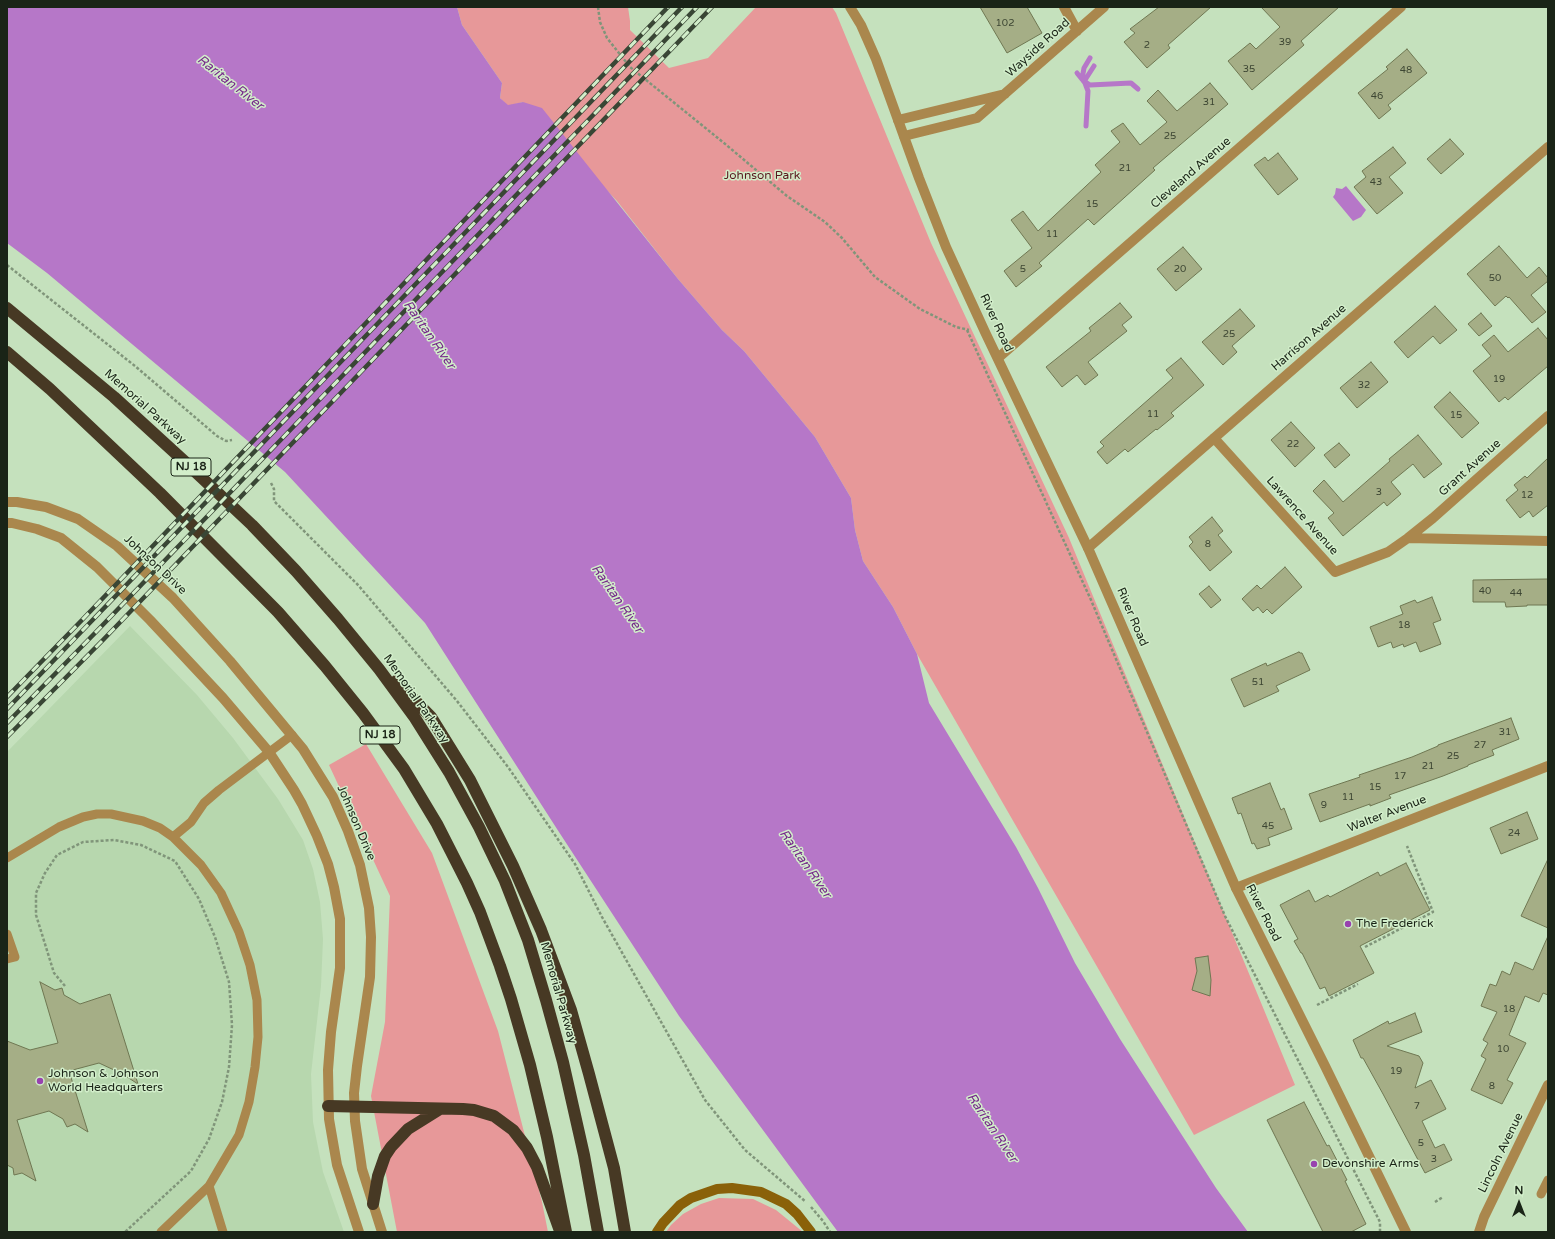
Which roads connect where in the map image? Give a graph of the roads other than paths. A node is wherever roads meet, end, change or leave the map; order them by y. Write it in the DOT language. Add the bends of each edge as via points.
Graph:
graph roads {
  1 [pos="850,7"];
  2 [pos="1064,7"];
  3 [pos="1104,7"];
  4 [pos="1401,7"];
  5 [pos="1077,31"];
  6 [pos="1007,94"];
  7 [pos="898,120"];
  8 [pos="904,136"];
  9 [pos="1548,147"];
  10 [pos="7,308"];
  11 [pos="7,352"];
  12 [pos="998,358"];
  13 [pos="1548,416"];
  14 [pos="1214,438"];
  15 [pos="7,502"];
  16 [pos="7,523"];
  17 [pos="1408,538"];
  18 [pos="1548,541"];
  19 [pos="1088,548"];
  20 [pos="358,643"];
  21 [pos="292,735"];
  22 [pos="269,752"];
  23 [pos="1548,766"];
  24 [pos="173,836"];
  25 [pos="7,858"];
  26 [pos="1236,888"];
  27 [pos="7,934"];
  28 [pos="7,959"];
  29 [pos="1548,1085"];
  30 [pos="328,1106"];
  31 [pos="354,1107"];
  32 [pos="442,1108"];
  33 [pos="1548,1180"];
  34 [pos="209,1186"];
  35 [pos="1541,1194"];
  36 [pos="373,1204"];
  37 [pos="161,1232"];
  38 [pos="223,1232"];
  39 [pos="359,1232"];
  40 [pos="382,1232"];
  41 [pos="560,1232"];
  42 [pos="566,1232"];
  43 [pos="598,1232"];
  44 [pos="625,1232"];
  45 [pos="657,1232"];
  46 [pos="811,1232"];
  47 [pos="1406,1232"];
  48 [pos="1479,1232"];
  1 -- 7 [label="street, River Road" via="876,59"];
  2 -- 5 [label="street"];
  3 -- 5 [label="street, Wayside Road"];
  4 -- 12 [label="street, Cleveland Avenue"];
  5 -- 6 [label="street, Wayside Road"];
  6 -- 7 [label="street, Wayside Road"];
  6 -- 8 [label="street, Wayside Road" via="977,118"];
  7 -- 8 [label="street, River Road"];
  8 -- 12 [label="street, River Road" via="946,247"];
  9 -- 14 [label="street, Harrison Avenue"];
  10 -- 20 [label="highway, Memorial Parkway / NJ 18" via="114,397 219,493 296,571"];
  11 -- 42 [label="highway, NJ 18" via="160,493 278,612 364,713 404,769 437,824 467,883 500,966 530,1066"];
  12 -- 19 [label="street, River Road"];
  13 -- 17 [label="street, Grant Avenue"];
  14 -- 17 [label="street, Lawrence Avenue" via="1334,572 1388,552"];
  14 -- 19 [label="street, Harrison Avenue"];
  15 -- 21 [label="street, Johnson Drive" via="46,507 78,519 117,546 178,604"];
  16 -- 22 [label="street" via="37,529 61,538 97,567 213,687"];
  17 -- 18 [label="street"];
  19 -- 26 [label="street, River Road"];
  20 -- 43 [label="highway, Memorial Parkway / NJ 18" via="415,718 449,772 505,881 538,972 563,1062"];
  20 -- 44 [label="highway" via="431,717 470,780 513,866 571,1010 614,1168"];
  21 -- 22 [label="lane"];
  21 -- 31 [label="street, Johnson Drive" via="333,797 354,846 367,893 371,970 357,1066"];
  22 -- 24 [label="lane" via="204,803 191,822"];
  22 -- 30 [label="street" via="294,790 315,830 328,864 338,903 341,952 330,1045"];
  23 -- 26 [label="street, Walter Avenue"];
  24 -- 25 [label="lane" via="143,821 97,814 59,827"];
  24 -- 34 [label="lane" via="201,865 221,893 239,932 250,965 257,1000 257,1044 249,1102 239,1134"];
  26 -- 47 [label="street, River Road"];
  27 -- 28 [label="lane" via="15,957"];
  29 -- 48 [label="street, Lincoln Avenue"];
  30 -- 31 [label="highway"];
  30 -- 39 [label="street" via="337,1165"];
  31 -- 32 [label="highway"];
  31 -- 36 [label="street, Johnson Drive" via="359,1154"];
  32 -- 36 [label="highway" via="408,1129 391,1147 378,1176"];
  32 -- 41 [label="highway" via="484,1112 504,1122 513,1130 532,1157"];
  33 -- 35 [label="lane"];
  34 -- 37 [label="lane"];
  34 -- 38 [label="lane"];
  36 -- 40 [label="street, Johnson Drive"];
  45 -- 46 [label="main road" via="680,1205 691,1198 717,1189 732,1188 761,1192 780,1200 797,1214"];
}
